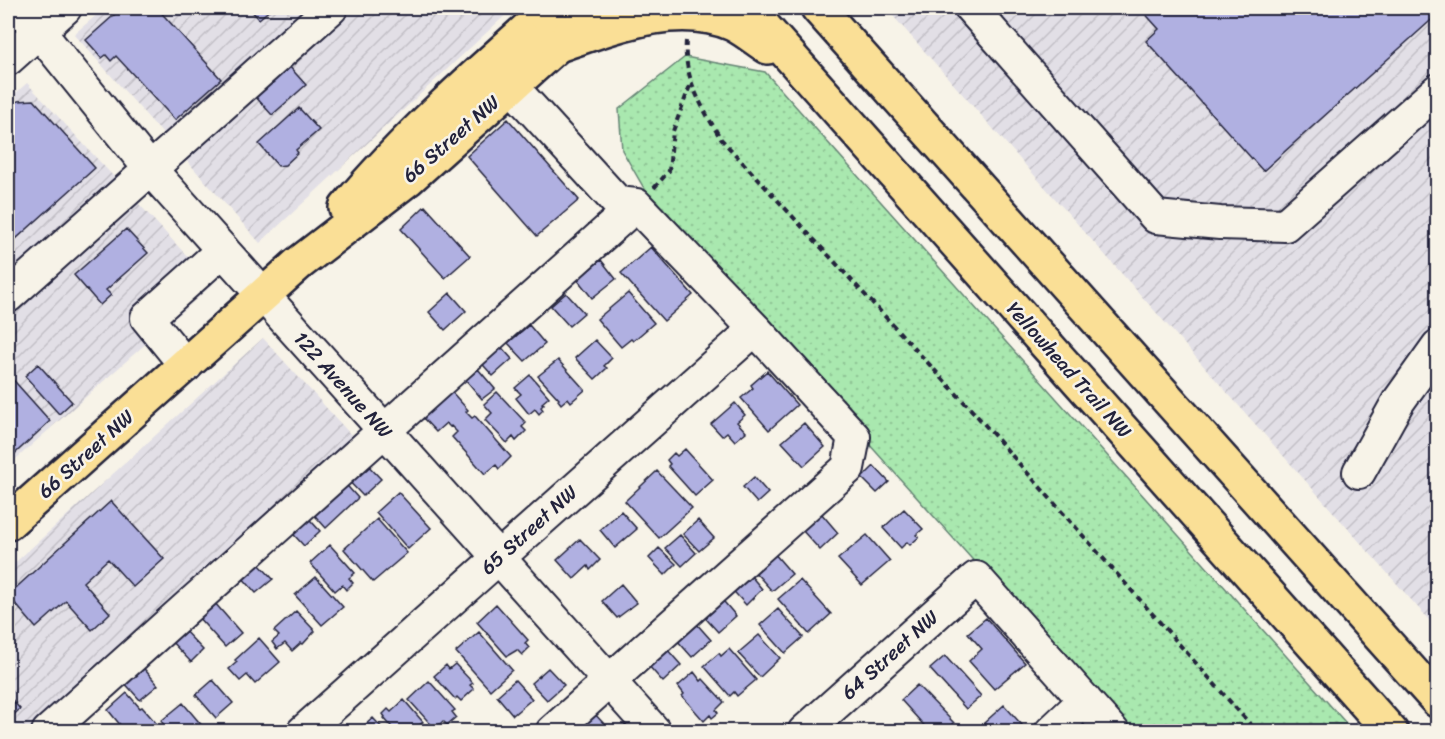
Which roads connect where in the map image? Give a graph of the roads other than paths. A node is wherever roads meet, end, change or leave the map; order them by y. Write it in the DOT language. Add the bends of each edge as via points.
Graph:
graph roads {
  1 [pos="65,8"];
  2 [pos="331,8"];
  3 [pos="599,8"];
  4 [pos="747,8"];
  5 [pos="818,8"];
  6 [pos="830,8"];
  7 [pos="971,8"];
  8 [pos="548,9"];
  9 [pos="29,20"];
  10 [pos="558,45"];
  11 [pos="857,52"];
  12 [pos="8,59"];
  13 [pos="800,68"];
  14 [pos="512,86"];
  15 [pos="1437,90"];
  16 [pos="150,169"];
  17 [pos="636,205"];
  18 [pos="223,250"];
  19 [pos="298,264"];
  20 [pos="8,296"];
  21 [pos="264,296"];
  22 [pos="755,329"];
  23 [pos="1437,346"];
  24 [pos="186,366"];
  25 [pos="384,430"];
  26 [pos="1359,472"];
  27 [pos="8,523"];
  28 [pos="499,558"];
  29 [pos="609,681"];
  30 [pos="1085,700"];
  31 [pos="1437,701"];
  32 [pos="48,732"];
  33 [pos="303,732"];
  34 [pos="552,732"];
  35 [pos="655,732"];
  36 [pos="804,732"];
  37 [pos="1051,732"];
  38 [pos="1113,732"];
  39 [pos="1391,732"];
  1 -- 9 [label="street"];
  2 -- 16 [label="street"];
  3 -- 10 [label="main road, 66 Street NW"];
  4 -- 13 [label="main road, Yellowhead Trail NW"];
  5 -- 11 [label="main road"];
  6 -- 11 [label="main road"];
  7 -- 15 [label="street" via="1156,217 1285,225"];
  8 -- 19 [label="main road, 66 Street NW" via="368,181"];
  9 -- 12 [label="street"];
  9 -- 16 [label="street, 122 Avenue NW"];
  10 -- 13 [label="main road" via="648,16 688,14 733,24"];
  10 -- 14 [label="main road, 66 Street NW"];
  11 -- 31 [label="main road"];
  13 -- 39 [label="main road, Yellowhead Trail NW"];
  14 -- 17 [label="street" via="618,203"];
  14 -- 19 [label="main road, 66 Street NW" via="408,179"];
  16 -- 18 [label="street, 122 Avenue NW"];
  16 -- 20 [label="street"];
  17 -- 22 [label="street"];
  17 -- 25 [label="street"];
  18 -- 21 [label="street, 122 Avenue NW"];
  18 -- 24 [label="street" via="147,318"];
  19 -- 21 [label="main road, 66 Street NW"];
  21 -- 24 [label="main road, 66 Street NW"];
  21 -- 25 [label="street, 122 Avenue NW"];
  22 -- 28 [label="street, 65 Street NW"];
  22 -- 29 [label="street" via="854,437 848,468"];
  23 -- 26 [label="street" via="1398,402"];
  24 -- 27 [label="main road, 66 Street NW"];
  25 -- 28 [label="street, 122 Avenue NW"];
  25 -- 32 [label="street"];
  28 -- 29 [label="street, 122 Avenue NW"];
  28 -- 33 [label="street, 65 Street NW"];
  29 -- 34 [label="street"];
  29 -- 35 [label="street, 122 Avenue NW"];
  30 -- 36 [label="street, 64 Street NW" via="976,578"];
  30 -- 37 [label="street"];
  30 -- 38 [label="street"];
}
